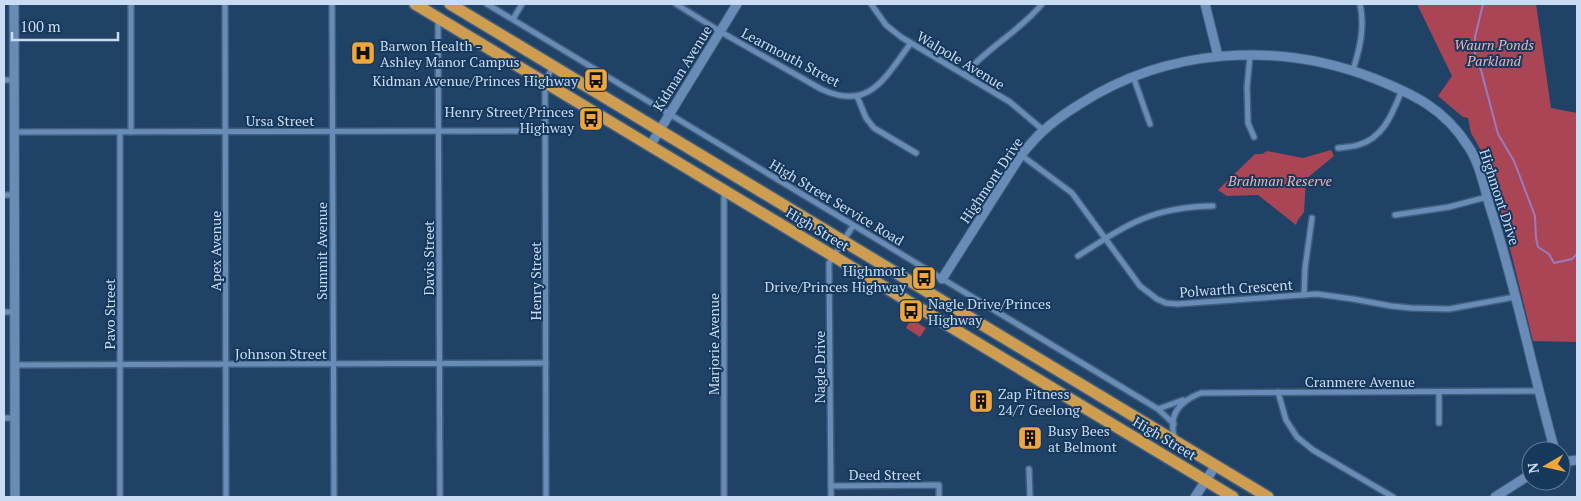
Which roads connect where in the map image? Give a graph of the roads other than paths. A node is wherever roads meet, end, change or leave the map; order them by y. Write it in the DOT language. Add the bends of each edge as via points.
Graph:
graph roads {
  1 [pos="14,4"];
  2 [pos="131,4"];
  3 [pos="225,4"];
  4 [pos="332,4"];
  5 [pos="415,4"];
  6 [pos="450,4"];
  7 [pos="487,4"];
  8 [pos="522,4"];
  9 [pos="676,4"];
  10 [pos="737,4"];
  11 [pos="871,4"];
  12 [pos="1042,4"];
  13 [pos="1205,4"];
  14 [pos="1360,4"];
  15 [pos="438,18"];
  16 [pos="513,19"];
  17 [pos="721,32"];
  18 [pos="911,43"];
  19 [pos="1218,56"];
  20 [pos="1250,56"];
  21 [pos="553,66"];
  22 [pos="1353,70"];
  23 [pos="965,74"];
  24 [pos="1132,76"];
  25 [pos="4,80"];
  26 [pos="14,80"];
  27 [pos="545,82"];
  28 [pos="1402,90"];
  29 [pos="858,96"];
  30 [pos="671,114"];
  31 [pos="1150,124"];
  32 [pos="660,130"];
  33 [pos="1043,130"];
  34 [pos="226,131"];
  35 [pos="332,131"];
  36 [pos="439,131"];
  37 [pos="545,131"];
  38 [pos="14,132"];
  39 [pos="120,132"];
  40 [pos="131,132"];
  41 [pos="1254,137"];
  42 [pos="650,146"];
  43 [pos="1338,148"];
  44 [pos="916,153"];
  45 [pos="1021,156"];
  46 [pos="724,190"];
  47 [pos="4,195"];
  48 [pos="14,195"];
  49 [pos="1487,197"];
  50 [pos="1213,206"];
  51 [pos="1395,215"];
  52 [pos="1312,218"];
  53 [pos="853,226"];
  54 [pos="1106,238"];
  55 [pos="844,240"];
  56 [pos="833,256"];
  57 [pos="1078,256"];
  58 [pos="942,278"];
  59 [pos="1304,295"];
  60 [pos="1515,296"];
  61 [pos="4,312"];
  62 [pos="15,312"];
  63 [pos="439,363"];
  64 [pos="15,364"];
  65 [pos="121,364"];
  66 [pos="226,364"];
  67 [pos="333,364"];
  68 [pos="546,364"];
  69 [pos="1538,391"];
  70 [pos="1278,392"];
  71 [pos="1439,392"];
  72 [pos="1184,400"];
  73 [pos="1158,410"];
  74 [pos="4,418"];
  75 [pos="15,418"];
  76 [pos="1440,423"];
  77 [pos="1174,424"];
  78 [pos="1175,440"];
  79 [pos="1551,441"];
  80 [pos="1216,465"];
  81 [pos="1028,469"];
  82 [pos="1206,480"];
  83 [pos="1521,480"];
  84 [pos="831,486"];
  85 [pos="15,497"];
  86 [pos="120,497"];
  87 [pos="226,497"];
  88 [pos="334,497"];
  89 [pos="440,497"];
  90 [pos="546,497"];
  91 [pos="724,497"];
  92 [pos="831,497"];
  93 [pos="939,497"];
  94 [pos="1030,497"];
  95 [pos="1195,497"];
  96 [pos="1233,497"];
  97 [pos="1268,497"];
  98 [pos="1393,497"];
  99 [pos="1495,497"];
  1 -- 26 [label="street"];
  2 -- 40 [label="street"];
  3 -- 34 [label="street, Apex Avenue"];
  4 -- 35 [label="street, Summit Avenue"];
  5 -- 15 [label="highway, High Street"];
  6 -- 21 [label="highway, High Street"];
  7 -- 16 [label="street, High Street Service Road"];
  8 -- 16 [label="street"];
  9 -- 17 [label="street, Learmouth Street"];
  10 -- 17 [label="street, Kidman Avenue"];
  11 -- 18 [label="street, Walpole Avenue" via="886,25"];
  12 -- 23 [label="street"];
  13 -- 19 [label="street"];
  14 -- 22 [label="street" via="1362,35"];
  15 -- 27 [label="highway, High Street"];
  15 -- 36 [label="street, Davis Street"];
  16 -- 30 [label="street, High Street Service Road"];
  17 -- 29 [label="street, Learmouth Street" via="834,95"];
  17 -- 30 [label="street, Kidman Avenue"];
  18 -- 23 [label="street, Walpole Avenue"];
  18 -- 29 [label="street" via="882,80"];
  19 -- 20 [label="street, Highmont Drive"];
  19 -- 24 [label="street, Highmont Drive"];
  20 -- 22 [label="street, Highmont Drive" via="1306,60"];
  20 -- 41 [label="street" via="1248,123"];
  21 -- 27 [label="street, Henry Street"];
  21 -- 32 [label="highway, High Street"];
  22 -- 28 [label="street, Highmont Drive"];
  23 -- 33 [label="street, Walpole Avenue" via="1010,102"];
  24 -- 31 [label="street"];
  24 -- 33 [label="street, Highmont Drive" via="1091,97"];
  25 -- 26 [label="street"];
  26 -- 38 [label="street"];
  27 -- 37 [label="street, Henry Street"];
  27 -- 42 [label="highway, High Street"];
  28 -- 43 [label="street" via="1391,116 1376,136 1360,145"];
  28 -- 49 [label="street, Highmont Drive" via="1437,110 1460,134 1479,167"];
  29 -- 44 [label="street" via="866,118 874,128"];
  30 -- 32 [label="street, Kidman Avenue"];
  30 -- 53 [label="street, High Street Service Road"];
  32 -- 42 [label="street, Kidman Avenue"];
  32 -- 55 [label="highway, High Street"];
  33 -- 45 [label="street, Highmont Drive"];
  34 -- 35 [label="street, Ursa Street"];
  34 -- 40 [label="street, Ursa Street"];
  34 -- 66 [label="street, Apex Avenue"];
  35 -- 36 [label="street, Ursa Street"];
  35 -- 67 [label="street, Summit Avenue"];
  36 -- 37 [label="street, Ursa Street"];
  36 -- 63 [label="street, Davis Street"];
  37 -- 68 [label="street, Henry Street"];
  38 -- 39 [label="street, Ursa Street"];
  38 -- 48 [label="street"];
  39 -- 40 [label="street, Ursa Street"];
  39 -- 65 [label="street, Pavo Street"];
  42 -- 46 [label="highway, High Street"];
  45 -- 54 [label="street, Polwarth Crescent" via="1072,193"];
  45 -- 58 [label="street, Highmont Drive"];
  46 -- 56 [label="highway, High Street"];
  46 -- 91 [label="street, Marjorie Avenue"];
  47 -- 48 [label="street"];
  48 -- 62 [label="street"];
  49 -- 51 [label="street" via="1449,207"];
  49 -- 60 [label="street, Highmont Drive"];
  50 -- 54 [label="street" via="1160,212 1134,221"];
  52 -- 59 [label="street"];
  53 -- 55 [label="street, High Street"];
  53 -- 58 [label="street, High Street Service Road"];
  54 -- 57 [label="street"];
  54 -- 59 [label="street, Polwarth Crescent" via="1140,286 1166,303 1192,304"];
  55 -- 56 [label="street, Nagle Drive"];
  55 -- 78 [label="highway, High Street"];
  56 -- 82 [label="highway, High Street"];
  56 -- 84 [label="street, Nagle Drive" via="829,263"];
  58 -- 73 [label="street, High Street Service Road"];
  59 -- 60 [label="street, Polwarth Crescent" via="1425,308 1468,306"];
  60 -- 69 [label="street, Highmont Drive"];
  61 -- 62 [label="street"];
  62 -- 64 [label="street"];
  63 -- 67 [label="street, Johnson Street"];
  63 -- 68 [label="street, Johnson Street"];
  63 -- 89 [label="street, Davis Street"];
  64 -- 65 [label="street, Johnson Street"];
  64 -- 75 [label="street"];
  65 -- 66 [label="street, Johnson Street"];
  65 -- 86 [label="street, Pavo Street"];
  66 -- 67 [label="street, Johnson Street"];
  66 -- 87 [label="street, Apex Avenue"];
  67 -- 88 [label="street, Summit Avenue"];
  68 -- 90 [label="street, Henry Street"];
  69 -- 71 [label="street, Cranmere Avenue"];
  69 -- 79 [label="street, Highmont Drive"];
  70 -- 71 [label="street, Cranmere Avenue"];
  70 -- 72 [label="street, Cranmere Avenue" via="1210,392"];
  70 -- 98 [label="street" via="1281,408 1296,437"];
  71 -- 76 [label="street"];
  72 -- 73 [label="street, Cranmere Avenue"];
  72 -- 77 [label="street" via="1176,411"];
  73 -- 77 [label="street, High Street Service Road"];
  74 -- 75 [label="street"];
  75 -- 85 [label="street"];
  77 -- 78 [label="street"];
  78 -- 80 [label="highway, High Street"];
  80 -- 82 [label="street"];
  80 -- 97 [label="highway, High Street"];
  81 -- 94 [label="street"];
  82 -- 95 [label="street"];
  82 -- 96 [label="highway, High Street"];
  83 -- 99 [label="street"];
  84 -- 92 [label="street, Nagle Drive"];
  84 -- 93 [label="street, Deed Street" via="939,485"];
}
